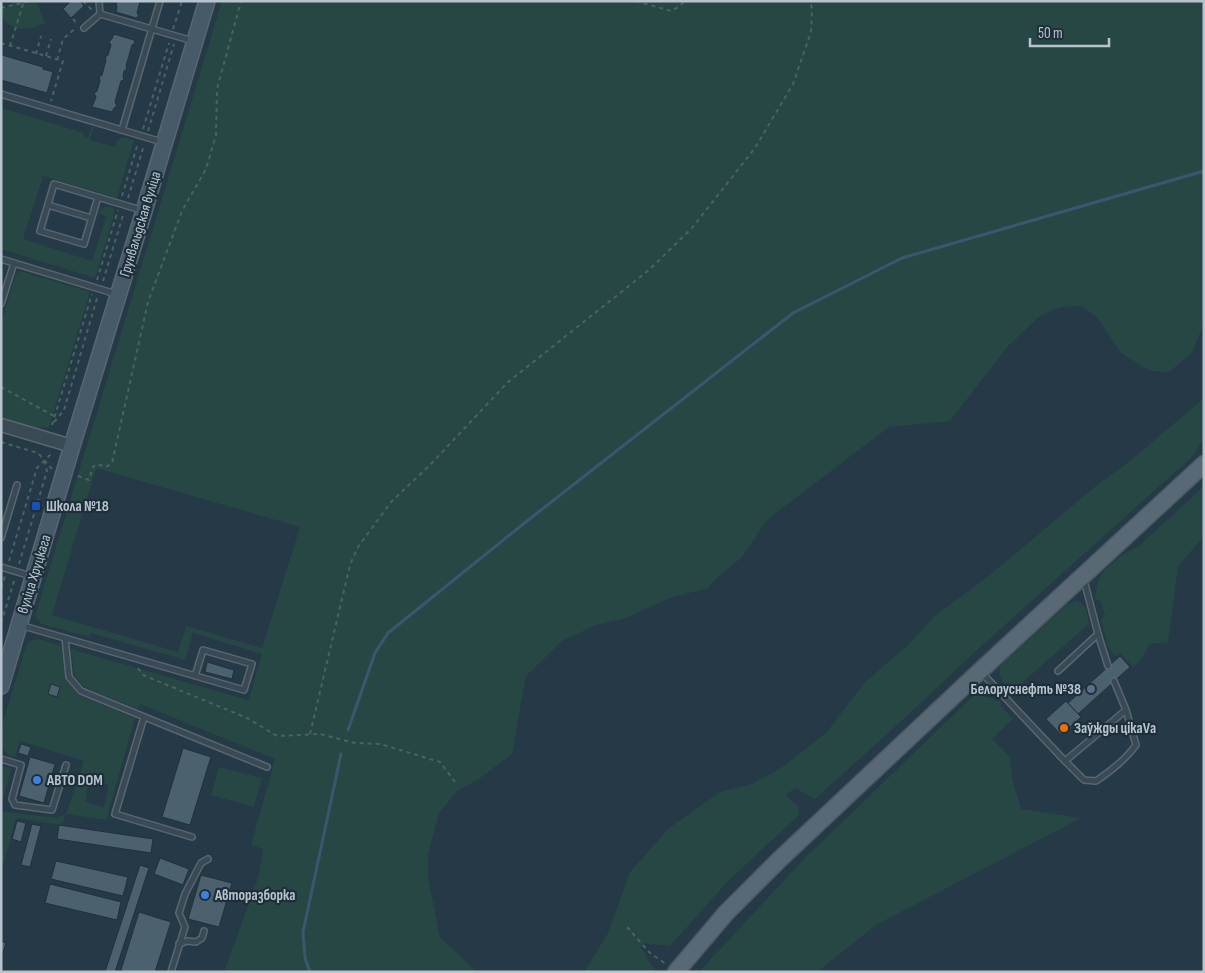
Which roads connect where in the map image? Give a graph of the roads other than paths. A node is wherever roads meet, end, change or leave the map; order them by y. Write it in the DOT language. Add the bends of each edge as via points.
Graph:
graph roads {
  1 [pos="99,1"];
  2 [pos="160,1"];
  3 [pos="207,1"];
  4 [pos="99,15"];
  5 [pos="81,28"];
  6 [pos="152,29"];
  7 [pos="195,42"];
  8 [pos="1,94"];
  9 [pos="122,130"];
  10 [pos="165,142"];
  11 [pos="98,197"];
  12 [pos="48,205"];
  13 [pos="144,211"];
  14 [pos="92,218"];
  15 [pos="1,259"];
  16 [pos="14,263"];
  17 [pos="119,295"];
  18 [pos="1,304"];
  19 [pos="1,425"];
  20 [pos="72,446"];
  21 [pos="1204,464"];
  22 [pos="17,486"];
  23 [pos="1,538"];
  24 [pos="4,568"];
  25 [pos="1083,575"];
  26 [pos="34,577"];
  27 [pos="19,625"];
  28 [pos="1098,634"];
  29 [pos="65,638"];
  30 [pos="1108,666"];
  31 [pos="1058,670"];
  32 [pos="980,671"];
  33 [pos="195,676"];
  34 [pos="1114,681"];
  35 [pos="1,686"];
  36 [pos="1126,710"];
  37 [pos="144,717"];
  38 [pos="1,759"];
  39 [pos="1065,761"];
  40 [pos="66,765"];
  41 [pos="267,767"];
  42 [pos="192,837"];
  43 [pos="208,859"];
  44 [pos="204,931"];
  45 [pos="180,944"];
  46 [pos="676,971"];
  47 [pos="171,972"];
  1 -- 4 [label="lane"];
  2 -- 6 [label="lane"];
  3 -- 7 [label="main road, Грунвальдская вуліца"];
  4 -- 5 [label="lane"];
  4 -- 6 [label="lane"];
  6 -- 7 [label="lane"];
  6 -- 9 [label="lane"];
  7 -- 10 [label="main road, Грунвальдская вуліца"];
  8 -- 9 [label="lane"];
  9 -- 10 [label="lane"];
  10 -- 13 [label="main road, Грунвальдская вуліца"];
  11 -- 12 [label="lane" via="54,184"];
  11 -- 13 [label="lane"];
  11 -- 14 [label="lane"];
  12 -- 14 [label="lane"];
  12 -- 14 [label="lane" via="40,231 84,244"];
  13 -- 17 [label="main road, Грунвальдская вуліца"];
  15 -- 16 [label="lane"];
  16 -- 17 [label="lane"];
  16 -- 18 [label="lane"];
  17 -- 20 [label="main road, Грунвальдская вуліца"];
  19 -- 20 [label="street"];
  20 -- 26 [label="main road, вуліца Хруцкага"];
  21 -- 25 [label="main road"];
  22 -- 23 [label="lane"];
  24 -- 26 [label="lane"];
  25 -- 28 [label="lane"];
  25 -- 32 [label="main road"];
  26 -- 27 [label="main road, вуліца Хруцкага"];
  27 -- 29 [label="lane"];
  27 -- 35 [label="main road, вуліца Хруцкага"];
  28 -- 30 [label="lane"];
  28 -- 31 [label="lane"];
  29 -- 33 [label="lane"];
  29 -- 37 [label="lane" via="69,677 81,691"];
  32 -- 39 [label="lane"];
  32 -- 46 [label="main road" via="779,860 726,913"];
  33 -- 33 [label="lane" via="244,690 252,664 203,650"];
  34 -- 36 [label="lane"];
  36 -- 39 [label="lane"];
  36 -- 39 [label="lane" via="1136,744 1130,754 1106,775 1096,781 1084,780"];
  37 -- 41 [label="lane"];
  37 -- 42 [label="lane" via="115,814"];
  38 -- 40 [label="lane" via="21,765 12,800 15,805 52,810"];
  43 -- 45 [label="lane" via="201,863 185,894 179,913 185,927"];
  44 -- 45 [label="lane" via="196,942"];
  45 -- 47 [label="lane"];
}
